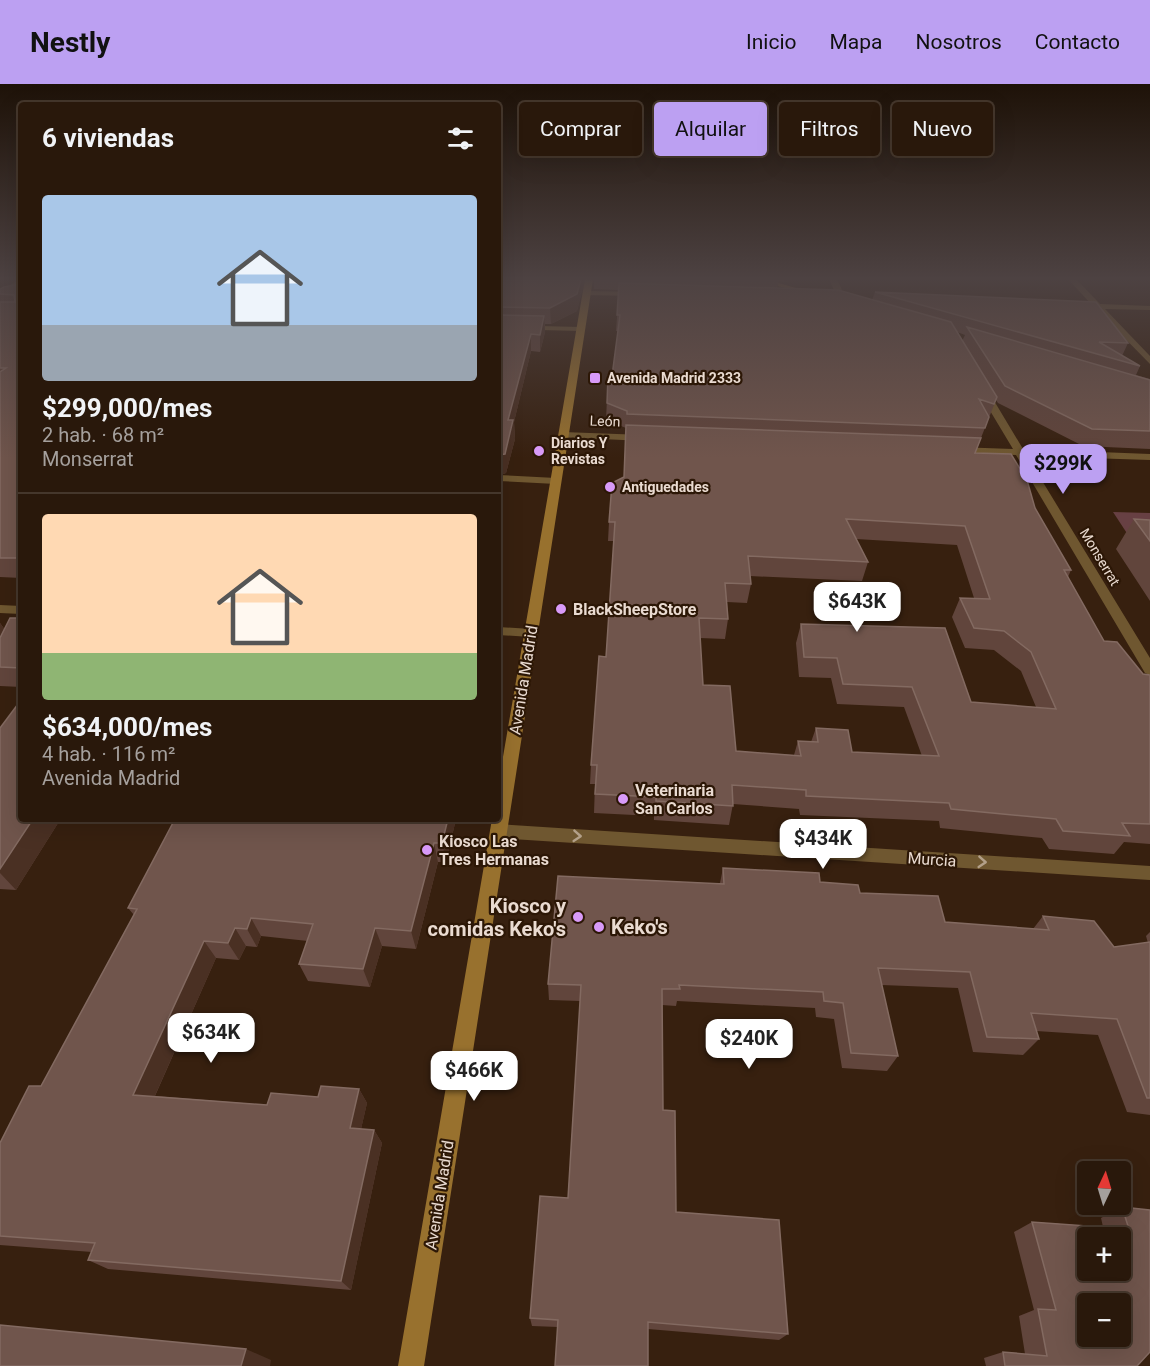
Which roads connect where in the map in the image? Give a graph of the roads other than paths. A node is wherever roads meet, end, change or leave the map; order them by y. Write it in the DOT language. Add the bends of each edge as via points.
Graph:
graph roads {
  1 [pos="579,339"];
  2 [pos="1129,339"];
  3 [pos="1150,361"];
  4 [pos="974,374"];
  5 [pos="563,435"];
  6 [pos="657,438"];
  7 [pos="950,450"];
  8 [pos="1020,452"];
  9 [pos="1150,458"];
  10 [pos="501,478"];
  11 [pos="556,481"];
  12 [pos="0,609"];
  13 [pos="18,610"];
  14 [pos="501,631"];
  15 [pos="531,633"];
  16 [pos="1150,670"];
  17 [pos="501,813"];
  18 [pos="500,822"];
  19 [pos="498,831"];
  20 [pos="1150,873"];
  21 [pos="411,1366"];
  1 -- 5 [label="main road, Avenida Madrid"];
  2 -- 3 [label="street"];
  4 -- 8 [label="street, Monserrat"];
  5 -- 6 [label="street, León"];
  5 -- 11 [label="main road, Avenida Madrid"];
  7 -- 8 [label="street"];
  8 -- 9 [label="street"];
  8 -- 16 [label="street, Monserrat"];
  10 -- 11 [label="street"];
  11 -- 15 [label="main road, Avenida Madrid"];
  12 -- 13 [label="street"];
  14 -- 15 [label="street"];
  15 -- 17 [label="main road, Avenida Madrid"];
  18 -- 19 [label="main road, Avenida Madrid"];
  19 -- 20 [label="street, Murcia, one-way"];
  19 -- 21 [label="main road, Avenida Madrid"];
}
